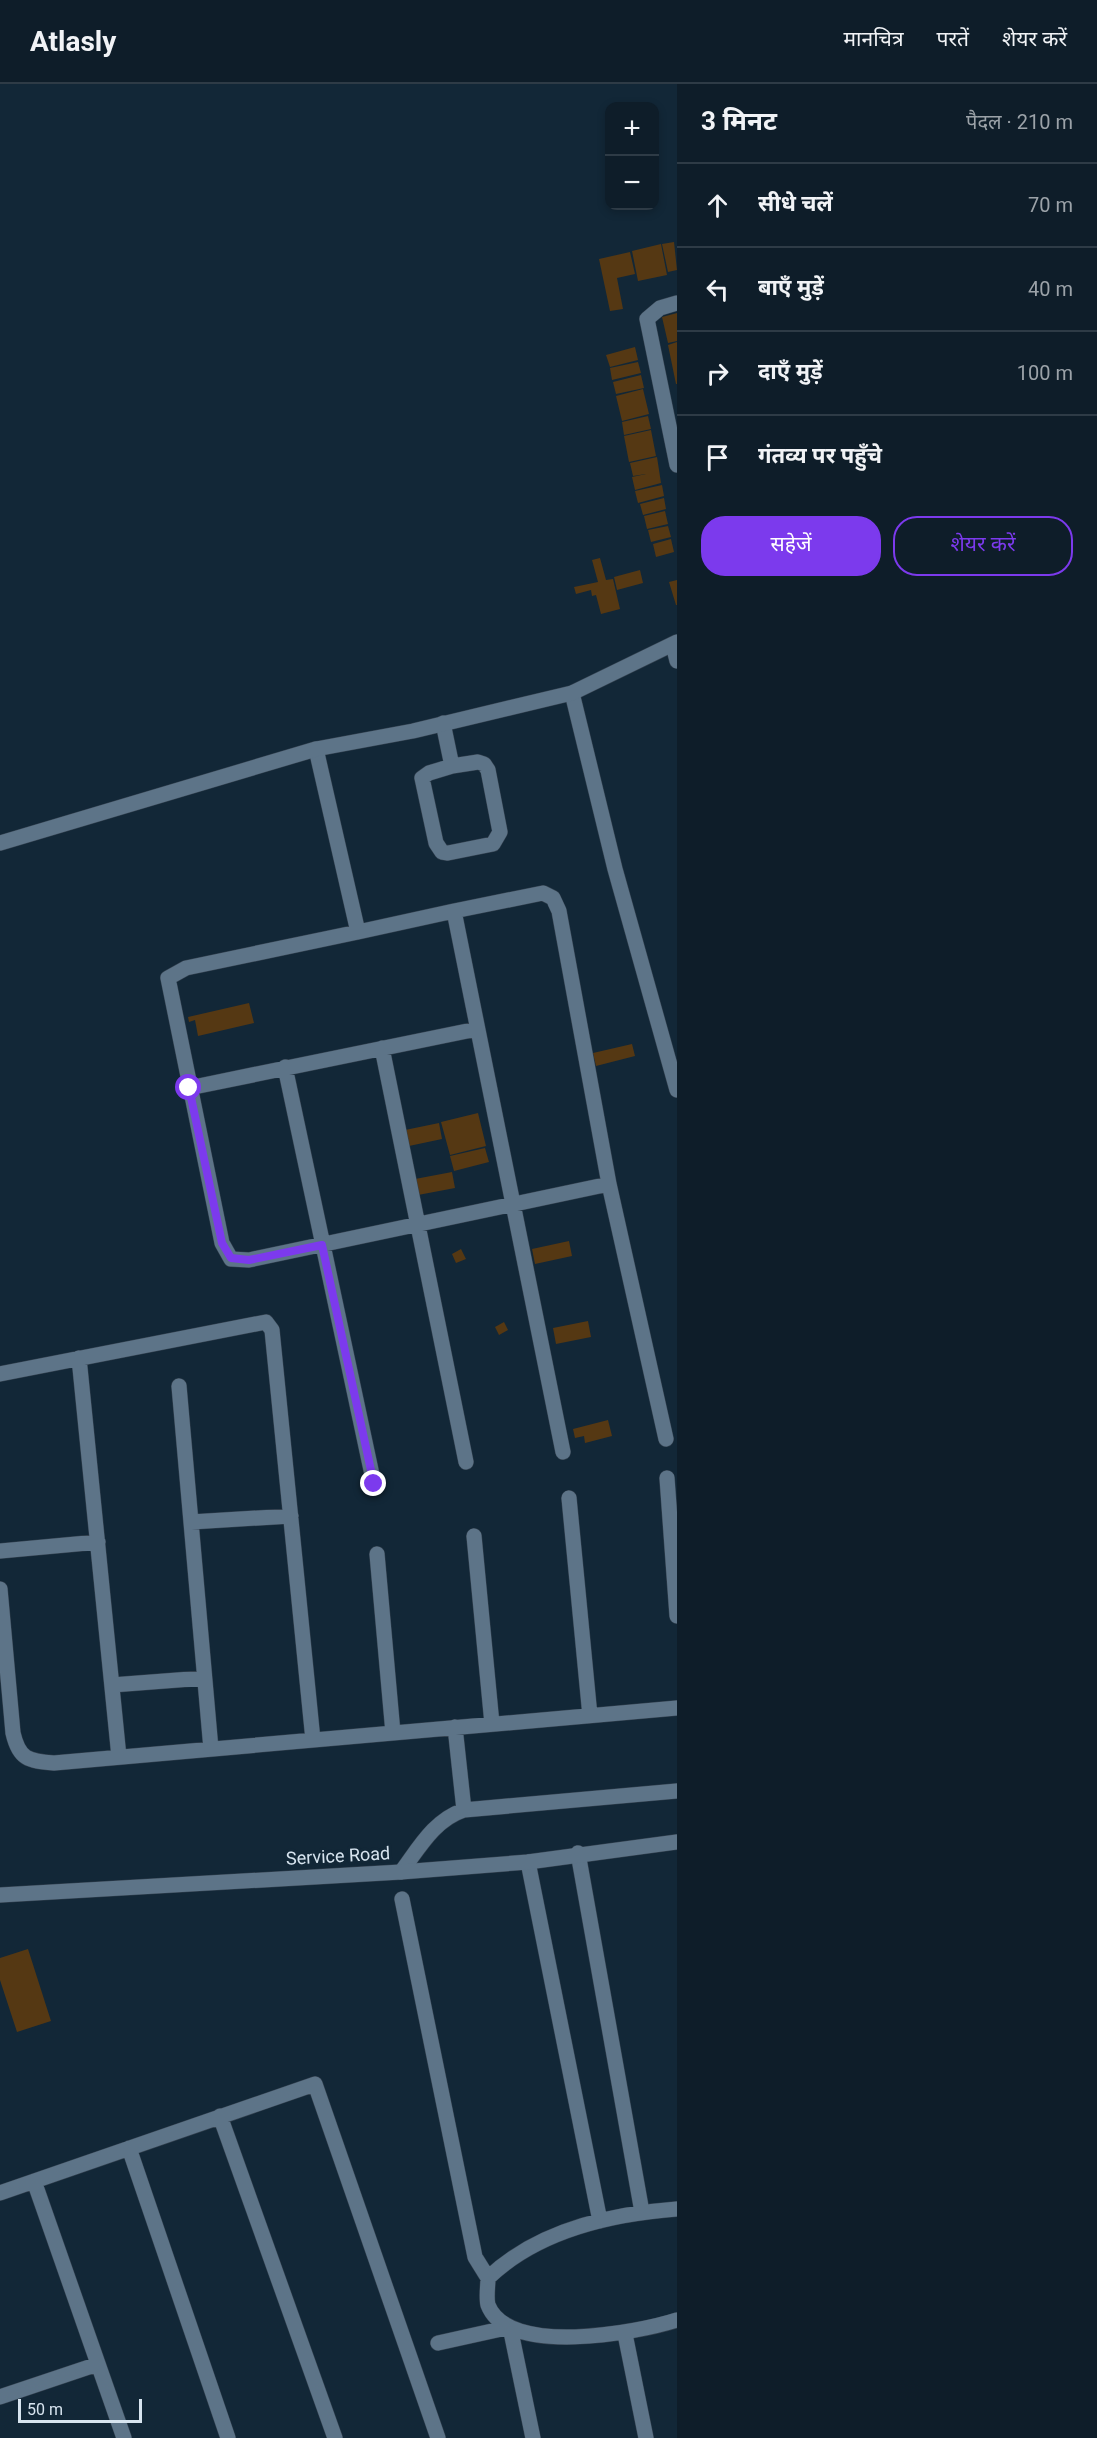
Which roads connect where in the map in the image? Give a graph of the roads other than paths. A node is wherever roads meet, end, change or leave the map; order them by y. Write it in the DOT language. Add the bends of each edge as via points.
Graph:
graph roads {
  1 [pos="677,303"];
  2 [pos="677,465"];
  3 [pos="675,644"];
  4 [pos="677,661"];
  5 [pos="572,693"];
  6 [pos="443,723"];
  7 [pos="316,749"];
  8 [pos="452,766"];
  9 [pos="0,843"];
  10 [pos="454,911"];
  11 [pos="358,932"];
  12 [pos="477,1029"];
  13 [pos="670,1040"];
  14 [pos="382,1048"];
  15 [pos="285,1068"];
  16 [pos="675,1073"];
  17 [pos="189,1088"];
  18 [pos="677,1090"];
  19 [pos="609,1184"];
  20 [pos="514,1204"];
  21 [pos="418,1226"];
  22 [pos="322,1245"];
  23 [pos="79,1358"];
  24 [pos="0,1374"];
  25 [pos="179,1386"];
  26 [pos="666,1439"];
  27 [pos="563,1452"];
  28 [pos="466,1462"];
  29 [pos="667,1478"];
  30 [pos="374,1484"];
  31 [pos="569,1498"];
  32 [pos="291,1516"];
  33 [pos="191,1522"];
  34 [pos="474,1536"];
  35 [pos="98,1542"];
  36 [pos="0,1551"];
  37 [pos="376,1554"];
  38 [pos="0,1589"];
  39 [pos="677,1616"];
  40 [pos="204,1678"];
  41 [pos="112,1685"];
  42 [pos="677,1708"];
  43 [pos="590,1716"];
  44 [pos="492,1724"];
  45 [pos="455,1727"];
  46 [pos="393,1732"];
  47 [pos="313,1740"];
  48 [pos="211,1749"];
  49 [pos="119,1757"];
  50 [pos="677,1791"];
  51 [pos="464,1810"];
  52 [pos="677,1842"];
  53 [pos="578,1853"];
  54 [pos="528,1862"];
  55 [pos="401,1872"];
  56 [pos="0,1895"];
  57 [pos="402,1899"];
  58 [pos="220,2116"];
  59 [pos="129,2148"];
  60 [pos="33,2181"];
  61 [pos="0,2193"];
  62 [pos="677,2209"];
  63 [pos="642,2212"];
  64 [pos="600,2221"];
  65 [pos="488,2277"];
  66 [pos="677,2320"];
  67 [pos="510,2327"];
  68 [pos="625,2334"];
  69 [pos="438,2343"];
  70 [pos="98,2364"];
  71 [pos="0,2397"];
  72 [pos="124,2438"];
  73 [pos="228,2438"];
  74 [pos="335,2438"];
  75 [pos="438,2438"];
  76 [pos="533,2438"];
  77 [pos="646,2438"];
  1 -- 2 [label="street" via="660,308 647,318"];
  3 -- 4 [label="street"];
  3 -- 5 [label="street"];
  5 -- 6 [label="street"];
  5 -- 13 [label="street" via="615,869"];
  6 -- 7 [label="street"];
  6 -- 8 [label="street"];
  7 -- 9 [label="street"];
  7 -- 11 [label="street"];
  8 -- 8 [label="street" via="478,762 488,770 500,832 493,844 448,853 442,852 436,843 422,778"];
  10 -- 11 [label="street"];
  10 -- 12 [label="street"];
  10 -- 19 [label="street" via="543,893 553,898 559,911"];
  11 -- 17 [label="street" via="186,968 168,978"];
  12 -- 14 [label="street"];
  12 -- 20 [label="street"];
  13 -- 16 [label="street"];
  14 -- 15 [label="street"];
  14 -- 21 [label="street"];
  15 -- 17 [label="street"];
  15 -- 22 [label="street"];
  16 -- 18 [label="street"];
  17 -- 22 [label="street" via="222,1243 231,1258 249,1260"];
  19 -- 20 [label="street"];
  19 -- 26 [label="street"];
  20 -- 21 [label="street"];
  20 -- 27 [label="street"];
  21 -- 22 [label="street"];
  21 -- 28 [label="street"];
  22 -- 30 [label="street"];
  23 -- 24 [label="street"];
  23 -- 32 [label="street" via="266,1322 272,1330"];
  23 -- 35 [label="street"];
  25 -- 33 [label="street"];
  29 -- 39 [label="street"];
  31 -- 43 [label="street"];
  32 -- 33 [label="street"];
  32 -- 47 [label="street"];
  33 -- 40 [label="street"];
  34 -- 44 [label="street"];
  35 -- 36 [label="street"];
  35 -- 41 [label="street"];
  37 -- 46 [label="street"];
  38 -- 49 [label="street" via="17,1750 29,1760 54,1763"];
  40 -- 41 [label="street"];
  40 -- 48 [label="street"];
  41 -- 49 [label="street"];
  42 -- 43 [label="street"];
  43 -- 44 [label="street"];
  44 -- 45 [label="street"];
  45 -- 46 [label="street"];
  45 -- 51 [label="street"];
  46 -- 47 [label="street"];
  47 -- 48 [label="street"];
  48 -- 49 [label="street"];
  50 -- 51 [label="street"];
  51 -- 55 [label="street" via="448,1816 431,1832"];
  52 -- 53 [label="street, Service Road"];
  53 -- 54 [label="street, Service Road"];
  53 -- 63 [label="street"];
  54 -- 55 [label="street, Service Road"];
  54 -- 64 [label="street"];
  55 -- 56 [label="street, Service Road"];
  57 -- 65 [label="street" via="475,2257"];
  58 -- 59 [label="street"];
  58 -- 74 [label="street"];
  58 -- 75 [label="street" via="315,2084"];
  59 -- 60 [label="street"];
  59 -- 73 [label="street"];
  60 -- 61 [label="street"];
  60 -- 70 [label="street"];
  62 -- 63 [label="street"];
  63 -- 64 [label="street"];
  64 -- 65 [label="street" via="556,2234 510,2257"];
  65 -- 67 [label="street" via="488,2304 500,2321"];
  66 -- 68 [label="street"];
  67 -- 68 [label="street" via="518,2332 544,2335"];
  67 -- 69 [label="street"];
  67 -- 76 [label="street"];
  68 -- 77 [label="street"];
  70 -- 71 [label="street"];
  70 -- 72 [label="street"];
}
